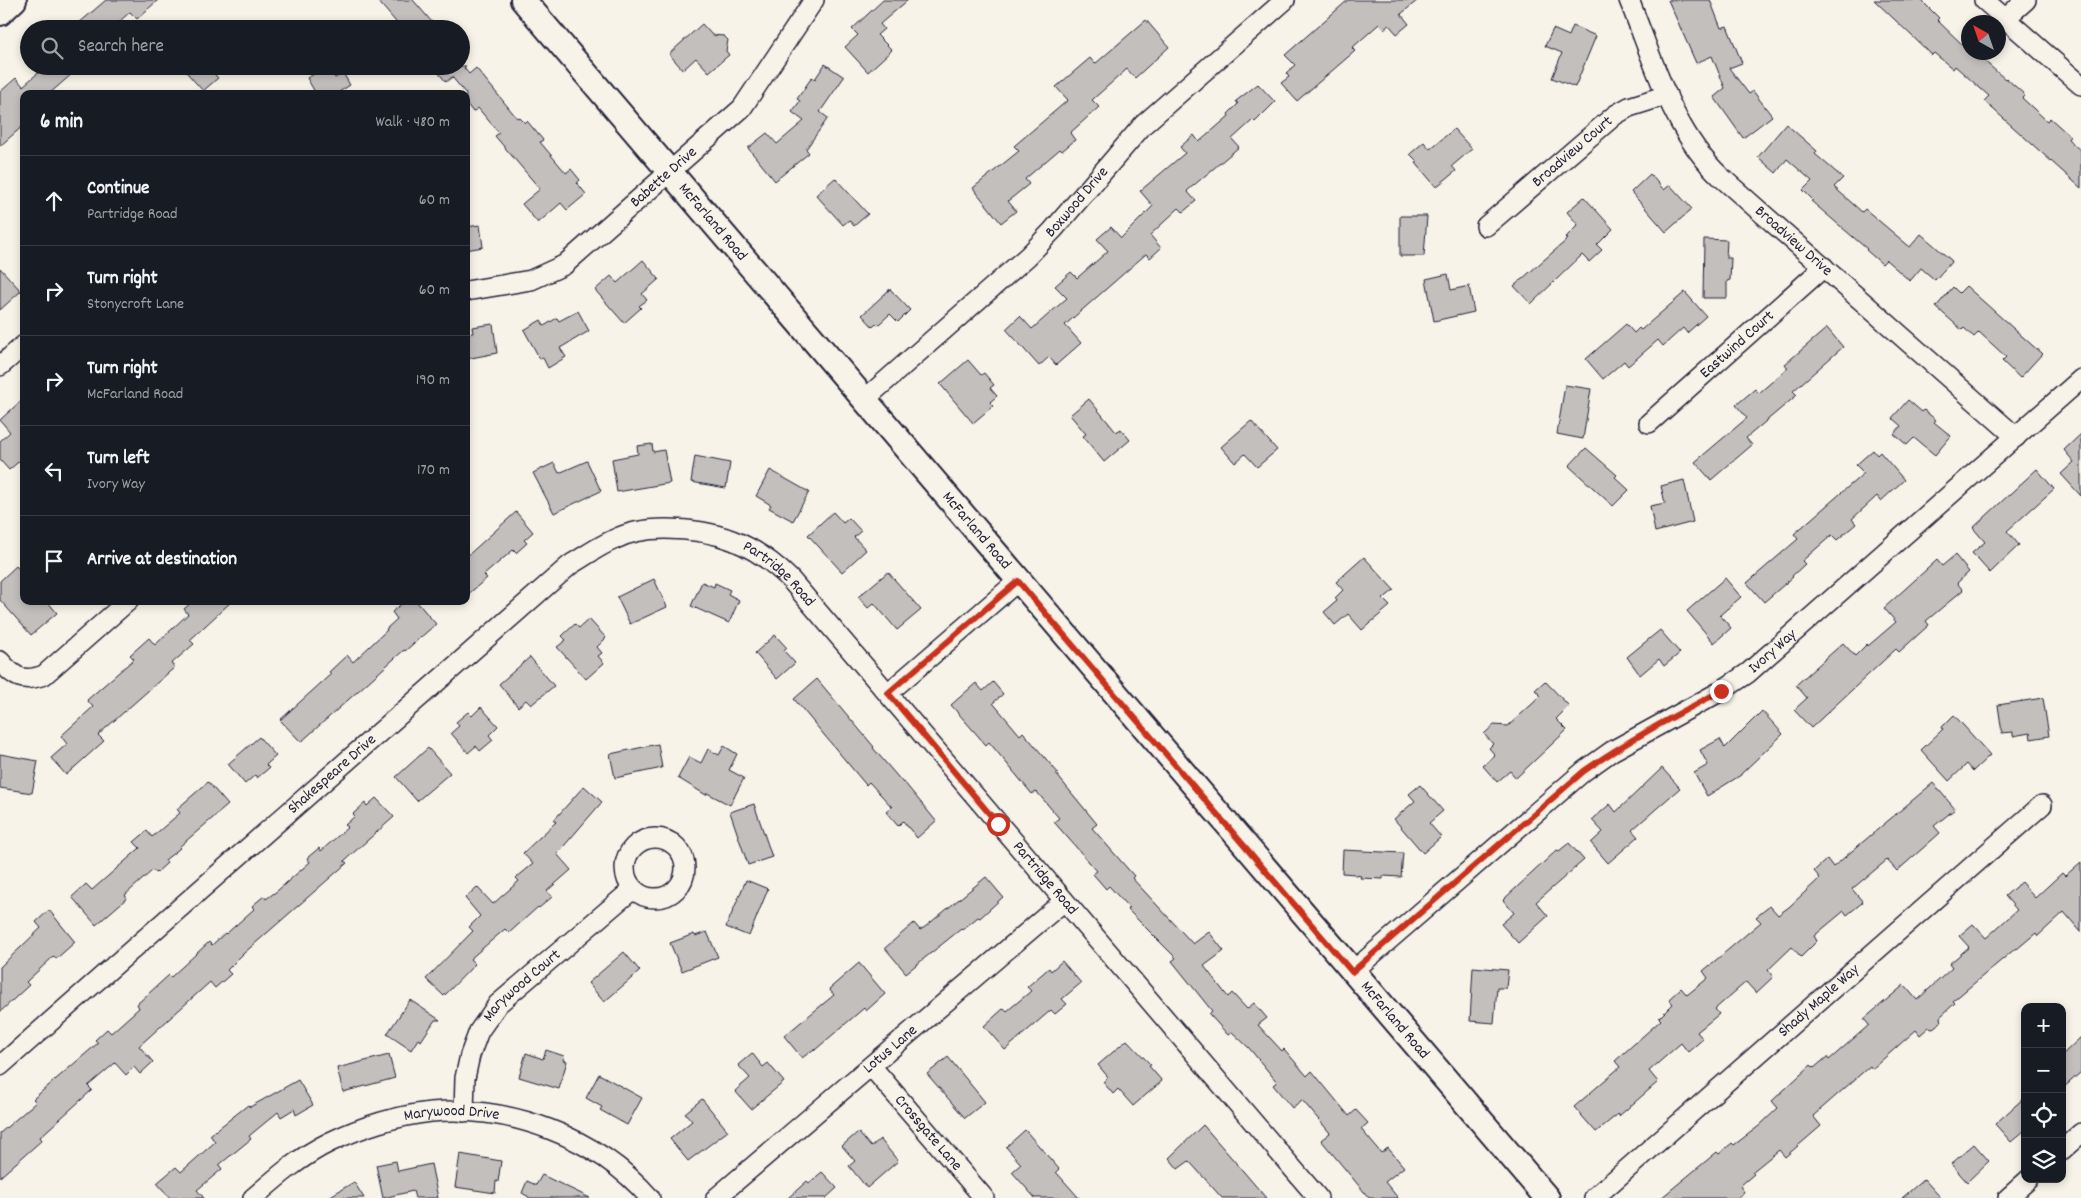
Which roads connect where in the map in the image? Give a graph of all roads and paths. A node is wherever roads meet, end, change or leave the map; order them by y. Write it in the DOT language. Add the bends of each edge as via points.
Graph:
graph roads {
  1 [pos="14,0"];
  2 [pos="523,0"];
  3 [pos="814,0"];
  4 [pos="1285,0"];
  5 [pos="1629,0"];
  6 [pos="1984,0"];
  7 [pos="2026,0"];
  8 [pos="0,13"];
  9 [pos="2001,15"];
  10 [pos="2006,18"];
  11 [pos="2006,20"];
  12 [pos="2081,85"];
  13 [pos="1667,95"];
  14 [pos="669,172"];
  15 [pos="1486,226"];
  16 [pos="1824,267"];
  17 [pos="470,290"];
  18 [pos="20,348"];
  19 [pos="0,366"];
  20 [pos="2081,379"];
  21 [pos="864,400"];
  22 [pos="1649,423"];
  23 [pos="2016,437"];
  24 [pos="687,529"];
  25 [pos="1018,581"];
  26 [pos="123,605"];
  27 [pos="0,661"];
  28 [pos="888,693"];
  29 [pos="2042,805"];
  30 [pos="633,889"];
  31 [pos="1064,901"];
  32 [pos="1352,972"];
  33 [pos="0,1066"];
  34 [pos="871,1066"];
  35 [pos="464,1112"];
  36 [pos="2081,1133"];
  37 [pos="2066,1146"];
  38 [pos="2025,1183"];
  39 [pos="253,1198"];
  40 [pos="650,1198"];
  41 [pos="716,1198"];
  42 [pos="984,1198"];
  43 [pos="1318,1198"];
  44 [pos="1546,1198"];
  45 [pos="1594,1198"];
  46 [pos="2008,1198"];
  1 -- 8 [label="street"];
  2 -- 14 [label="street, McFarland Road"];
  3 -- 14 [label="street, Babette Drive" via="742,108"];
  4 -- 21 [label="street, Boxwood Drive" via="1143,125 1028,256"];
  5 -- 13 [label="street, Broadview Drive"];
  6 -- 9 [label="street"];
  7 -- 10 [label="street"];
  11 -- 12 [label="street"];
  13 -- 15 [label="street, Broadview Court" via="1615,115"];
  13 -- 16 [label="street, Broadview Drive" via="1683,130 1709,165"];
  14 -- 17 [label="street, Babette Drive" via="564,265 531,280"];
  14 -- 21 [label="street, McFarland Road"];
  16 -- 22 [label="street, Eastwind Court"];
  16 -- 23 [label="street, Broadview Drive"];
  18 -- 19 [label="street"];
  20 -- 23 [label="street, Ivory Way"];
  21 -- 25 [label="street, McFarland Road"];
  23 -- 32 [label="street, Ivory Way" via="1748,673 1584,771"];
  24 -- 28 [label="street, Partridge Road" via="728,538 751,548 778,567"];
  24 -- 33 [label="street, Shakespeare Drive" via="653,529 621,537 570,565"];
  25 -- 28 [label="street"];
  25 -- 32 [label="street, McFarland Road"];
  26 -- 27 [label="street" via="44,675 28,679 13,674"];
  28 -- 31 [label="street, Partridge Road"];
  29 -- 45 [label="street, Shady Maple Way"];
  30 -- 35 [label="street, Marywood Court" via="498,1004 479,1031 470,1055 464,1078"];
  31 -- 34 [label="street, Lotus Lane"];
  31 -- 43 [label="street, Partridge Road"];
  32 -- 44 [label="street, McFarland Road"];
  34 -- 41 [label="street, Lotus Lane"];
  34 -- 42 [label="street, Crossgate Lane"];
  35 -- 39 [label="street, Marywood Drive" via="431,1112 391,1120 345,1135 301,1158"];
  35 -- 40 [label="street, Marywood Drive" via="514,1118 567,1137 617,1167"];
  36 -- 37 [label="street"];
  38 -- 46 [label="street"];
}
